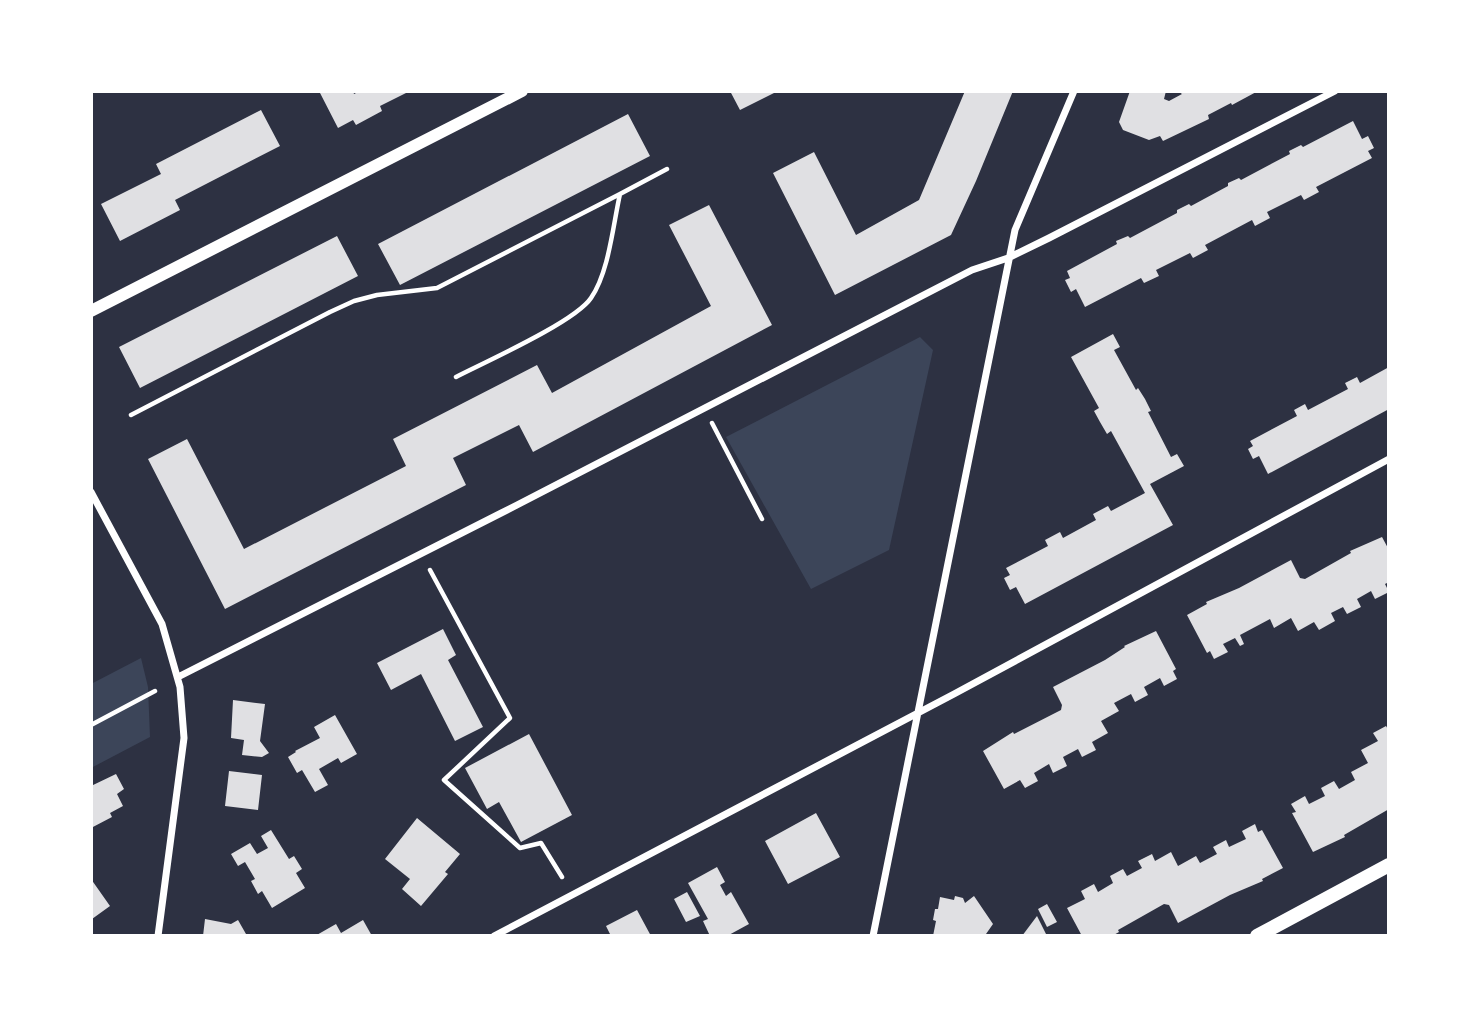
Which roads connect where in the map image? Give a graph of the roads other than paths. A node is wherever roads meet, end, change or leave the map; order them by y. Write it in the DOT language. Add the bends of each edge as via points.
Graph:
graph roads {
  1 [pos="522,91"];
  2 [pos="1074,91"];
  3 [pos="1335,91"];
  4 [pos="1008,258"];
  5 [pos="91,312"];
  6 [pos="1389,459"];
  7 [pos="91,492"];
  8 [pos="178,677"];
  9 [pos="918,713"];
  10 [pos="1389,865"];
  11 [pos="158,936"];
  12 [pos="494,936"];
  13 [pos="873,936"];
  14 [pos="1257,936"];
  1 -- 5 [label="street"];
  2 -- 4 [label="street" via="1015,230"];
  3 -- 4 [label="street"];
  4 -- 8 [label="street" via="972,270"];
  4 -- 9 [label="street"];
  6 -- 9 [label="street"];
  7 -- 8 [label="street" via="162,624"];
  8 -- 11 [label="street" via="184,738"];
  9 -- 12 [label="street"];
  9 -- 13 [label="street"];
  10 -- 14 [label="main road"];
}
